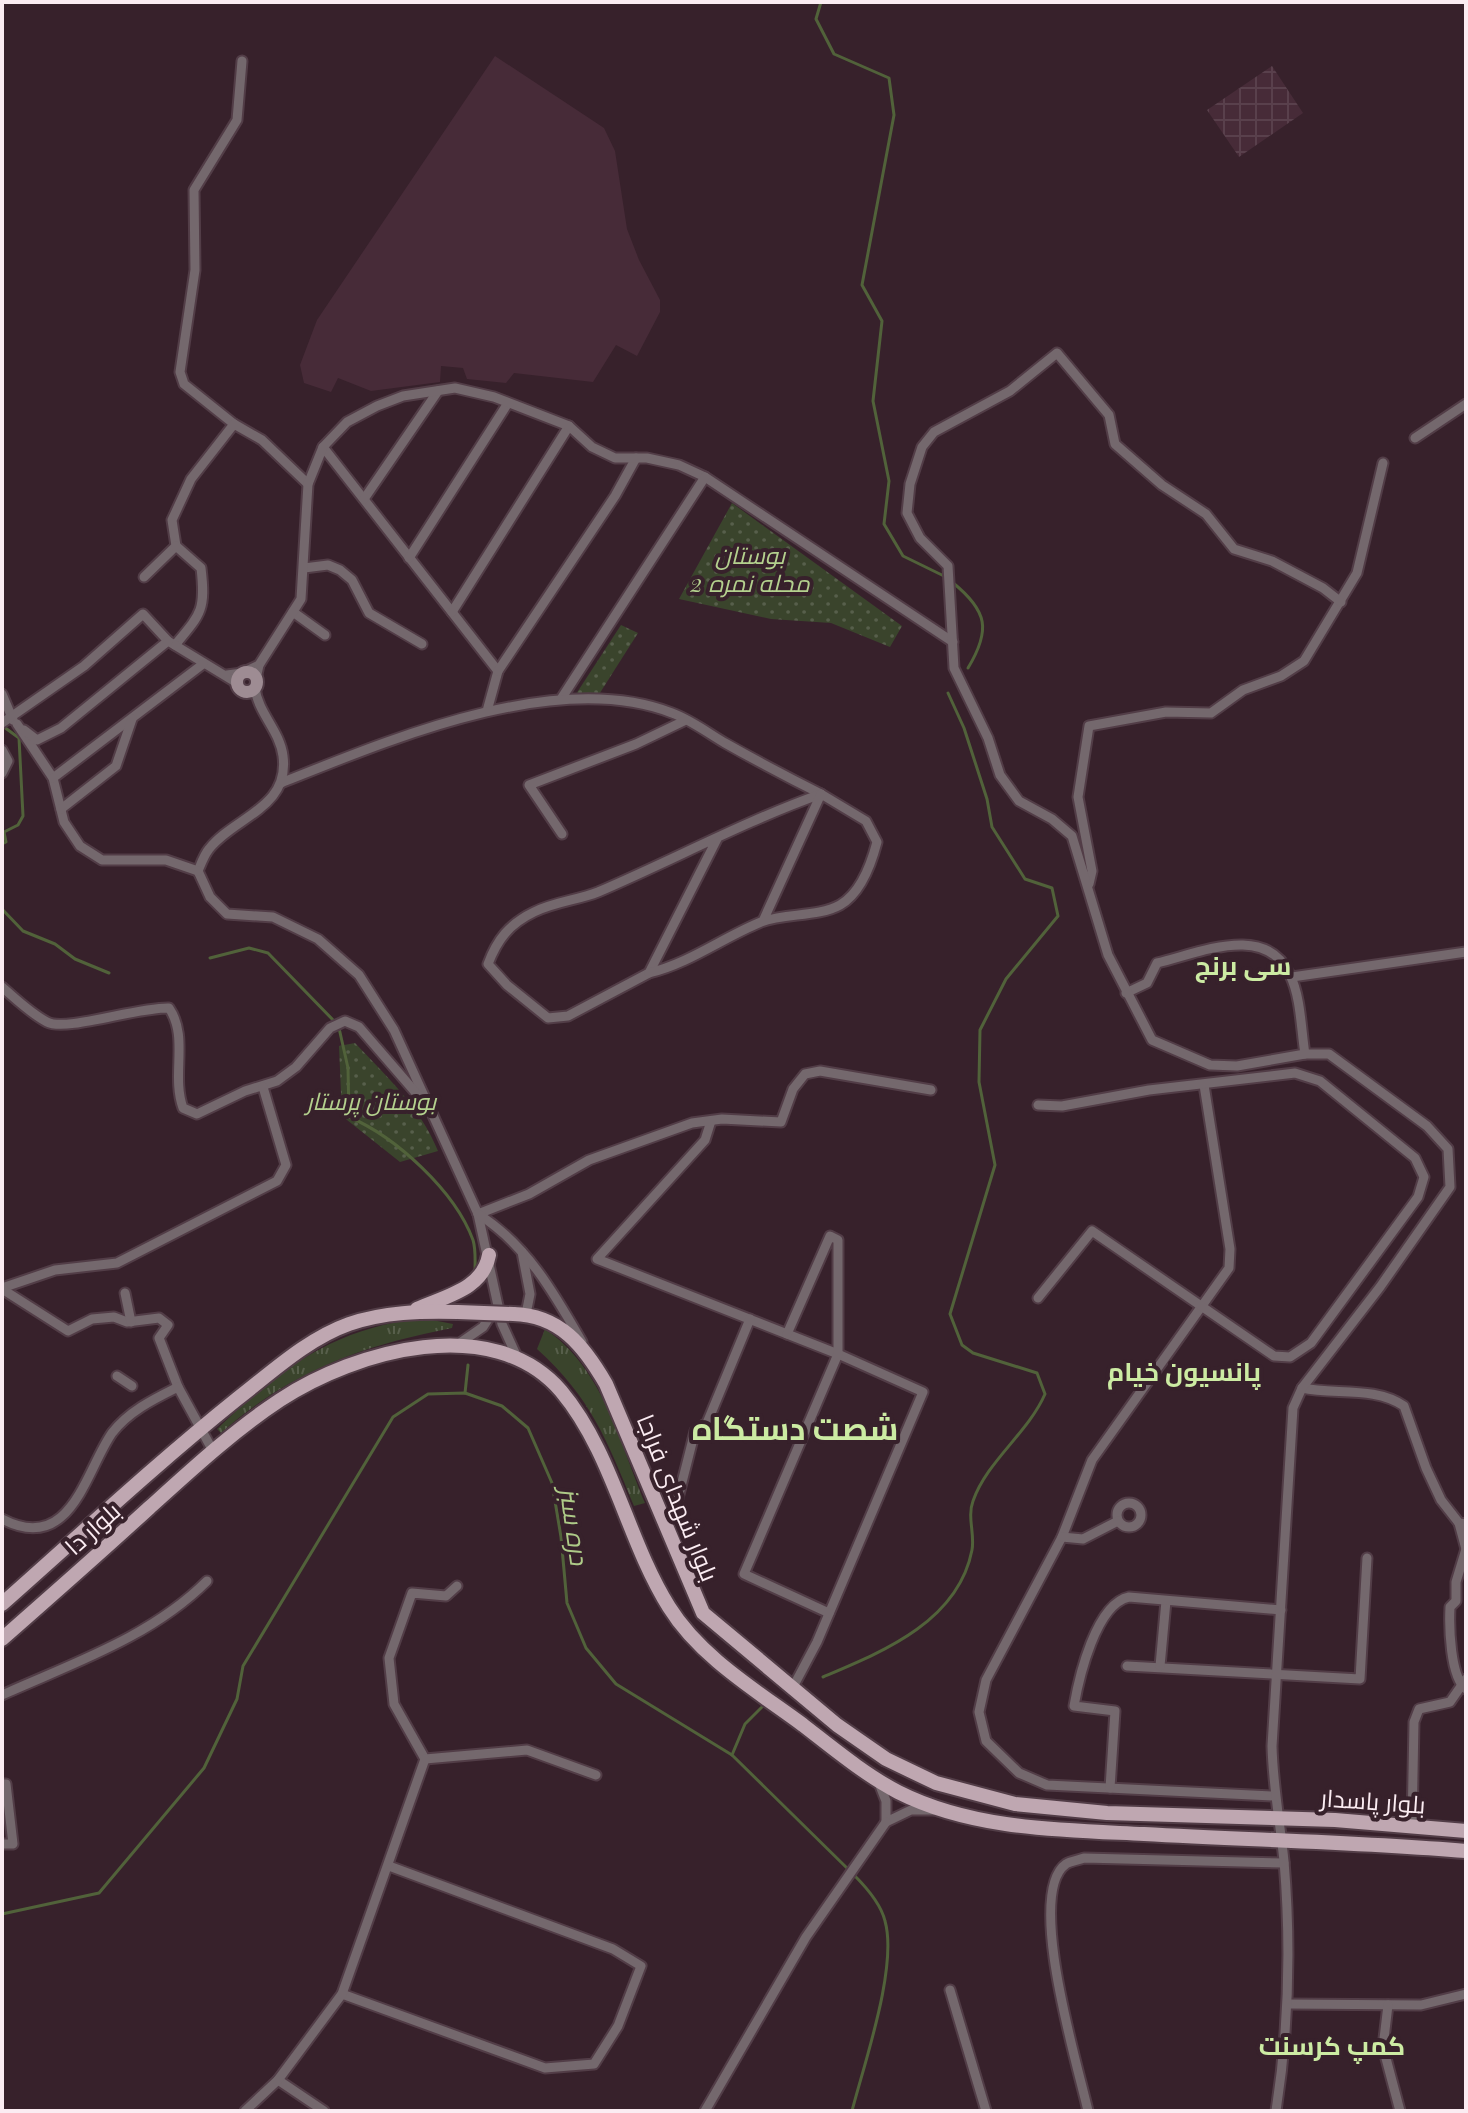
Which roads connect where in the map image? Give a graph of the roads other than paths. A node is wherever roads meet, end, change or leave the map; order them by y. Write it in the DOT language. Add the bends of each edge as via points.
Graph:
graph roads {
  1 [pos="242,61"];
  2 [pos="438,391"];
  3 [pos="508,403"];
  4 [pos="1466,404"];
  5 [pos="234,424"];
  6 [pos="569,426"];
  7 [pos="1415,438"];
  8 [pos="323,447"];
  9 [pos="636,458"];
  10 [pos="1383,463"];
  11 [pos="705,477"];
  12 [pos="308,484"];
  13 [pos="364,499"];
  14 [pos="176,546"];
  15 [pos="409,558"];
  16 [pos="304,568"];
  17 [pos="144,577"];
  18 [pos="1341,602"];
  19 [pos="293,612"];
  20 [pos="452,612"];
  21 [pos="325,635"];
  22 [pos="953,642"];
  23 [pos="171,643"];
  24 [pos="422,644"];
  25 [pos="203,664"];
  26 [pos="498,671"];
  27 [pos="245,684"];
  28 [pos="2,694"];
  29 [pos="561,699"];
  30 [pos="487,711"];
  31 [pos="132,719"];
  32 [pos="686,720"];
  33 [pos="10,722"];
  34 [pos="2,750"];
  35 [pos="2,773"];
  36 [pos="53,778"];
  37 [pos="281,783"];
  38 [pos="821,794"];
  39 [pos="61,809"];
  40 [pos="562,834"];
  41 [pos="717,839"];
  42 [pos="198,871"];
  43 [pos="1088,887"];
  44 [pos="763,921"];
  45 [pos="1466,952"];
  46 [pos="649,973"];
  47 [pos="1292,977"];
  48 [pos="2,987"];
  49 [pos="1126,993"];
  50 [pos="1305,1054"];
  51 [pos="1204,1085"];
  52 [pos="263,1087"];
  53 [pos="931,1090"];
  54 [pos="1038,1105"];
  55 [pos="428,1106"];
  56 [pos="711,1121"];
  57 [pos="478,1214"];
  58 [pos="521,1249"];
  59 [pos="489,1255"];
  60 [pos="2,1288"];
  61 [pos="125,1293"];
  62 [pos="1038,1298"];
  63 [pos="1203,1308"];
  64 [pos="508,1311"];
  65 [pos="408,1312"];
  66 [pos="750,1319"];
  67 [pos="131,1322"];
  68 [pos="787,1334"];
  69 [pos="460,1343"];
  70 [pos="586,1349"];
  71 [pos="838,1354"];
  72 [pos="517,1357"];
  73 [pos="117,1376"];
  74 [pos="132,1386"];
  75 [pos="178,1387"];
  76 [pos="1302,1388"];
  77 [pos="199,1430"];
  78 [pos="213,1451"];
  79 [pos="2,1519"];
  80 [pos="1118,1521"];
  81 [pos="1462,1523"];
  82 [pos="664,1525"];
  83 [pos="1062,1537"];
  84 [pos="1466,1549"];
  85 [pos="1367,1558"];
  86 [pos="207,1581"];
  87 [pos="457,1586"];
  88 [pos="1166,1601"];
  89 [pos="2,1604"];
  90 [pos="1281,1610"];
  91 [pos="829,1613"];
  92 [pos="2,1639"];
  93 [pos="1127,1666"];
  94 [pos="1160,1666"];
  95 [pos="1277,1675"];
  96 [pos="1464,1684"];
  97 [pos="792,1689"];
  98 [pos="2,1695"];
  99 [pos="425,1759"];
  100 [pos="596,1775"];
  101 [pos="878,1779"];
  102 [pos="2,1784"];
  103 [pos="1110,1788"];
  104 [pos="1273,1796"];
  105 [pos="941,1810"];
  106 [pos="1277,1818"];
  107 [pos="886,1822"];
  108 [pos="1412,1826"];
  109 [pos="1466,1831"];
  110 [pos="1281,1840"];
  111 [pos="2,1844"];
  112 [pos="1466,1849"];
  113 [pos="1284,1863"];
  114 [pos="389,1866"];
  115 [pos="950,1990"];
  116 [pos="342,1994"];
  117 [pos="1466,1994"];
  118 [pos="1288,2004"];
  119 [pos="1388,2005"];
  120 [pos="278,2080"];
  121 [pos="245,2111"];
  122 [pos="324,2111"];
  123 [pos="705,2111"];
  124 [pos="986,2111"];
  125 [pos="1088,2111"];
  126 [pos="1276,2111"];
  127 [pos="1400,2111"];
  1 -- 5 [label="street" via="237,120 194,190 195,270 180,372 184,384"];
  2 -- 3 [label="street" via="455,388"];
  2 -- 8 [label="street" via="403,396 347,422"];
  2 -- 13 [label="street"];
  3 -- 6 [label="street"];
  3 -- 15 [label="street"];
  4 -- 7 [label="street"];
  5 -- 12 [label="street" via="262,440"];
  5 -- 14 [label="street" via="191,479 172,520"];
  6 -- 9 [label="street" via="592,447 615,458"];
  6 -- 20 [label="street"];
  8 -- 12 [label="street"];
  8 -- 13 [label="street"];
  9 -- 11 [label="street" via="679,465"];
  9 -- 26 [label="street"];
  10 -- 18 [label="street" via="1357,573"];
  11 -- 22 [label="street"];
  11 -- 29 [label="street"];
  12 -- 16 [label="street"];
  13 -- 15 [label="street"];
  14 -- 17 [label="street"];
  14 -- 23 [label="street" via="201,568 204,593 198,620"];
  15 -- 20 [label="street"];
  16 -- 19 [label="street" via="301,599"];
  16 -- 24 [label="street" via="328,565 340,570 352,580 369,613"];
  18 -- 22 [label="street" via="1272,561 1234,549 1206,514 1115,444 1109,415 1057,353 1010,391 934,432 922,447 907,513 920,538 948,566"];
  18 -- 43 [label="street" via="1304,661 1243,690 1211,713 1166,712 1089,726 1078,797 1092,871"];
  19 -- 21 [label="street"];
  19 -- 27 [label="street"];
  20 -- 26 [label="street"];
  22 -- 43 [label="street" via="954,668 1000,775 1019,801 1072,836"];
  23 -- 25 [label="street"];
  23 -- 33 [label="street" via="61,728 37,740"];
  23 -- 33 [label="street" via="143,614"];
  25 -- 27 [label="street"];
  25 -- 31 [label="street"];
  26 -- 30 [label="street"];
  27 -- 37 [label="street" via="283,756"];
  28 -- 33 [label="street"];
  29 -- 30 [label="street"];
  29 -- 32 [label="street" via="622,701"];
  30 -- 37 [label="street"];
  31 -- 36 [label="street"];
  31 -- 39 [label="street" via="116,766"];
  32 -- 38 [label="street"];
  32 -- 40 [label="street" via="529,785"];
  33 -- 36 [label="street"];
  34 -- 35 [label="street" via="8,761"];
  36 -- 39 [label="street"];
  37 -- 42 [label="street" via="265,806 210,848"];
  38 -- 41 [label="street" via="762,815"];
  38 -- 44 [label="street"];
  38 -- 44 [label="street" via="866,821 877,842 872,863 854,894 838,906"];
  39 -- 42 [label="street" via="80,846 102,860 166,860"];
  41 -- 46 [label="street"];
  41 -- 46 [label="street" via="596,892 534,912 497,938 488,964 548,1018 568,1016"];
  42 -- 55 [label="street" via="210,897 227,914 273,917 318,939 359,975 394,1030"];
  43 -- 49 [label="street" via="1108,955"];
  44 -- 46 [label="street" via="676,967"];
  45 -- 47 [label="street"];
  47 -- 49 [label="street" via="1279,956 1264,947 1238,943 1157,963 1147,983"];
  47 -- 50 [label="street"];
  48 -- 52 [label="street" via="49,1023 69,1027 146,1007 169,1008 178,1021 176,1088 183,1108 197,1114"];
  49 -- 50 [label="street" via="1152,1040 1210,1065 1237,1066"];
  50 -- 76 [label="street" via="1329,1054 1427,1126 1448,1149 1451,1169 1450,1187"];
  51 -- 54 [label="street"];
  51 -- 63 [label="street" via="1230,1249 1229,1268"];
  51 -- 63 [label="street" via="1295,1073 1320,1081 1415,1158 1424,1177 1418,1197 1377,1256 1311,1343 1290,1357 1274,1356"];
  52 -- 55 [label="street" via="296,1067 330,1028 345,1021 359,1027"];
  52 -- 60 [label="street" via="286,1165 277,1181 117,1263 55,1270"];
  53 -- 56 [label="street" via="820,1071 805,1074 793,1089 781,1122"];
  55 -- 57 [label="street"];
  56 -- 57 [label="street" via="589,1160 529,1194"];
  56 -- 66 [label="street" via="705,1140 597,1259"];
  57 -- 58 [label="street" via="504,1230"];
  57 -- 59 [label="street"];
  58 -- 64 [label="street" via="530,1294"];
  58 -- 70 [label="street"];
  59 -- 64 [label="street"];
  59 -- 65 [label="main road" via="487,1269 471,1285"];
  60 -- 67 [label="street" via="68,1331 92,1319"];
  61 -- 67 [label="street"];
  62 -- 63 [label="street" via="1092,1231"];
  63 -- 83 [label="street" via="1092,1460"];
  64 -- 65 [label="main road, بلوار شهدای فراجا, bridge"];
  64 -- 69 [label="street"];
  64 -- 70 [label="main road, بلوار شهدای فراجا" via="550,1321"];
  64 -- 72 [label="street"];
  65 -- 77 [label="main road, بلوار شهدای فراجا" via="379,1315 317,1340"];
  66 -- 68 [label="street"];
  66 -- 82 [label="street" via="707,1423 695,1431 673,1518"];
  67 -- 75 [label="street" via="159,1318 168,1325 159,1338"];
  68 -- 71 [label="street"];
  68 -- 71 [label="street" via="830,1236 838,1240"];
  69 -- 72 [label="main road, بلوار شهدای فراجا"];
  69 -- 78 [label="main road, بلوار شهدای فراجا" via="411,1348 308,1383"];
  70 -- 82 [label="main road, بلوار شهدای فراجا" via="606,1384"];
  71 -- 91 [label="street" via="744,1574"];
  71 -- 91 [label="street" via="923,1392"];
  72 -- 101 [label="main road, بلوار شهدای فراجا" via="561,1392 578,1419 681,1624 723,1664"];
  73 -- 74 [label="street"];
  75 -- 77 [label="street"];
  75 -- 79 [label="street" via="138,1408 112,1434 82,1495 64,1515 20,1528"];
  76 -- 81 [label="street" via="1372,1393 1404,1406 1441,1500"];
  76 -- 90 [label="street" via="1293,1408"];
  77 -- 78 [label="street"];
  77 -- 89 [label="main road, بلوار دا"];
  78 -- 92 [label="main road, بلوار دا"];
  80 -- 83 [label="street" via="1083,1539"];
  81 -- 84 [label="street"];
  82 -- 97 [label="main road, بلوار شهدای فراجا" via="703,1613"];
  83 -- 103 [label="street" via="986,1680 979,1712 986,1741 1019,1773 1047,1785"];
  84 -- 96 [label="street" via="1449,1625"];
  85 -- 95 [label="street" via="1360,1679"];
  86 -- 98 [label="street" via="178,1610"];
  87 -- 99 [label="street" via="446,1596 412,1593 389,1658 394,1704"];
  88 -- 90 [label="street"];
  88 -- 94 [label="street"];
  88 -- 103 [label="street" via="1120,1598 1081,1668 1074,1706 1115,1711"];
  90 -- 95 [label="street"];
  91 -- 97 [label="street"];
  93 -- 94 [label="street"];
  94 -- 95 [label="street"];
  95 -- 104 [label="street"];
  96 -- 108 [label="street" via="1450,1702 1419,1709 1414,1722"];
  97 -- 106 [label="main road, بلوار شهدای فراجا" via="886,1759 976,1796 1107,1813"];
  99 -- 100 [label="street" via="527,1750"];
  99 -- 114 [label="street"];
  101 -- 105 [label="main road, بلوار شهدای فراجا"];
  101 -- 107 [label="street"];
  102 -- 111 [label="street" via="13,1844"];
  103 -- 104 [label="street"];
  104 -- 106 [label="street"];
  105 -- 107 [label="street" via="911,1810"];
  105 -- 110 [label="main road, بلوار شهدای فراجا" via="1046,1829"];
  106 -- 108 [label="main road, بلوار پاسدار"];
  106 -- 110 [label="street"];
  107 -- 123 [label="street" via="829,1904"];
  108 -- 109 [label="main road, بلوار پاسدار"];
  110 -- 112 [label="main road, بلوار پاسدار"];
  110 -- 113 [label="street"];
  113 -- 118 [label="street"];
  113 -- 125 [label="street" via="1084,1858 1065,1864 1054,1881 1049,1911 1052,1949"];
  114 -- 116 [label="street"];
  114 -- 116 [label="street" via="613,1949 641,1966 618,2026 594,2064 545,2068"];
  115 -- 124 [label="street"];
  116 -- 120 [label="street"];
  117 -- 119 [label="street" via="1421,2005"];
  118 -- 119 [label="street"];
  118 -- 126 [label="street"];
  119 -- 127 [label="street" via="1383,2047"];
  120 -- 121 [label="street"];
  120 -- 122 [label="street"];
}
